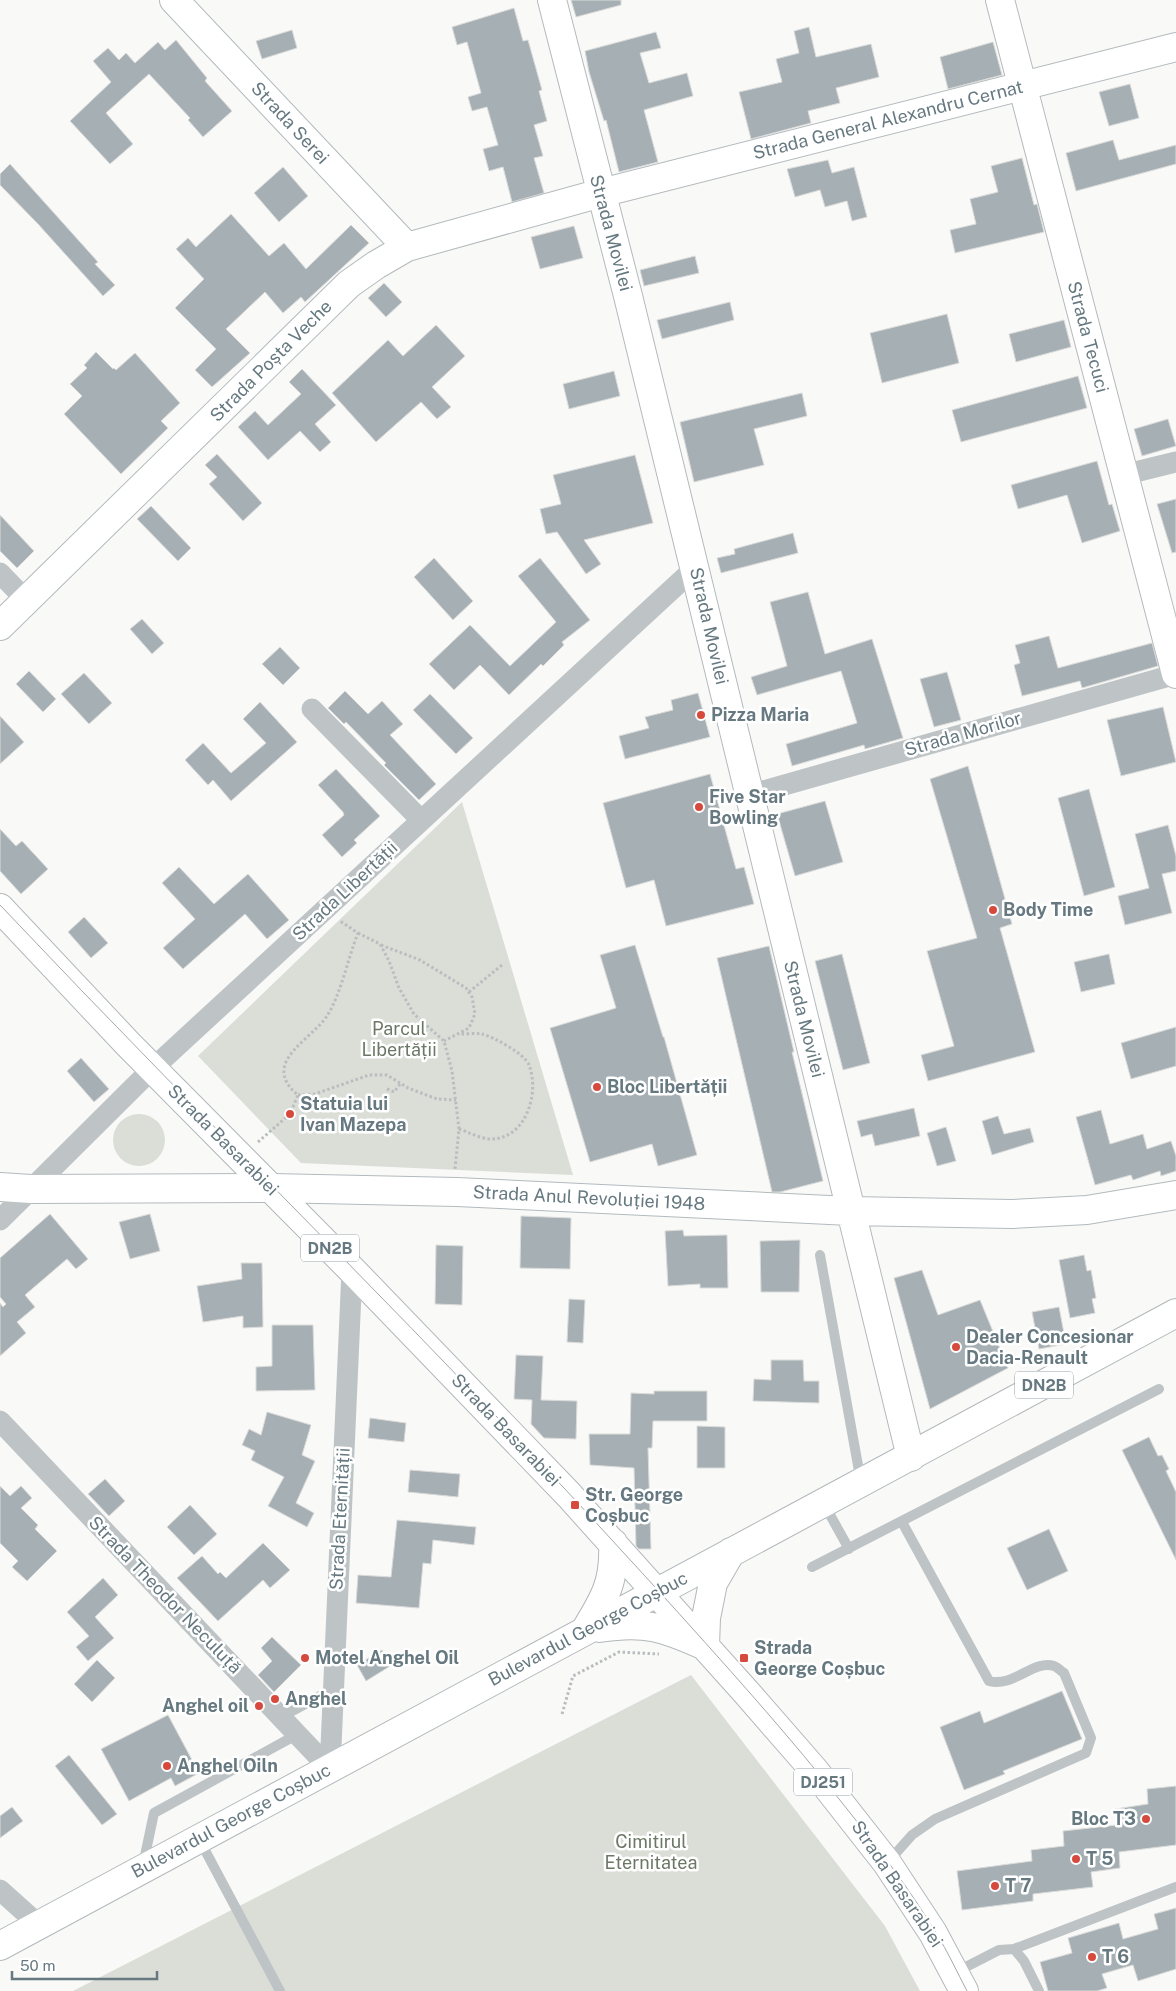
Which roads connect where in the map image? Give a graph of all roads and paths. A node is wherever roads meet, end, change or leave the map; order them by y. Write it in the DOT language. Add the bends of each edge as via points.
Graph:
graph roads {
  1 [pos="174,0"];
  2 [pos="552,0"];
  3 [pos="1000,0"];
  4 [pos="1176,47"];
  5 [pos="1022,86"];
  6 [pos="601,194"];
  7 [pos="407,247"];
  8 [pos="1176,462"];
  9 [pos="1123,475"];
  10 [pos="695,568"];
  11 [pos="0,573"];
  12 [pos="27,601"];
  13 [pos="0,626"];
  14 [pos="1176,674"];
  15 [pos="312,709"];
  16 [pos="749,795"];
  17 [pos="421,820"];
  18 [pos="0,908"];
  19 [pos="326,910"];
  20 [pos="358,933"];
  21 [pos="380,944"];
  22 [pos="502,965"];
  23 [pos="469,992"];
  24 [pos="459,1034"];
  25 [pos="444,1041"];
  26 [pos="152,1069"];
  27 [pos="401,1084"];
  28 [pos="387,1089"];
  29 [pos="298,1095"];
  30 [pos="456,1100"];
  31 [pos="459,1129"];
  32 [pos="239,1156"];
  33 [pos="0,1187"];
  34 [pos="272,1188"];
  35 [pos="31,1189"];
  36 [pos="457,1192"];
  37 [pos="1176,1195"];
  38 [pos="850,1211"];
  39 [pos="0,1220"];
  40 [pos="820,1255"];
  41 [pos="352,1270"];
  42 [pos="1176,1313"];
  43 [pos="1159,1389"];
  44 [pos="0,1421"];
  45 [pos="911,1456"];
  46 [pos="861,1483"];
  47 [pos="823,1503"];
  48 [pos="902,1522"];
  49 [pos="613,1543"];
  50 [pos="849,1549"];
  51 [pos="732,1551"];
  52 [pos="812,1567"];
  53 [pos="656,1592"];
  54 [pos="585,1631"];
  55 [pos="704,1646"];
  56 [pos="668,1654"];
  57 [pos="333,1689"];
  58 [pos="562,1714"];
  59 [pos="281,1717"];
  60 [pos="298,1734"];
  61 [pos="330,1768"];
  62 [pos="199,1838"];
  63 [pos="887,1863"];
  64 [pos="142,1869"];
  65 [pos="1176,1887"];
  66 [pos="0,1890"];
  67 [pos="39,1926"];
  68 [pos="0,1946"];
  69 [pos="1014,1949"];
  70 [pos="960,1982"];
  71 [pos="280,1991"];
  72 [pos="1039,1991"];
  1 -- 7 [label="street, Strada Serei"];
  2 -- 6 [label="street, Strada Movilei"];
  3 -- 5 [label="street, Strada Tecuci"];
  4 -- 5 [label="street, Strada General Alexandru Cernat"];
  5 -- 6 [label="street, Strada General Alexandru Cernat"];
  5 -- 9 [label="street, Strada Tecuci"];
  6 -- 7 [label="street, Strada Poșta Veche"];
  6 -- 10 [label="street, Strada Movilei"];
  7 -- 12 [label="street, Strada Poșta Veche" via="349,284"];
  8 -- 9 [label="street"];
  9 -- 14 [label="street, Strada Tecuci"];
  10 -- 16 [label="street, Strada Movilei"];
  10 -- 17 [label="street, Strada Libertății"];
  11 -- 12 [label="street"];
  12 -- 13 [label="street, Strada Poșta Veche"];
  14 -- 16 [label="street, Strada Morilor"];
  15 -- 17 [label="street"];
  16 -- 38 [label="street, Strada Movilei"];
  17 -- 19 [label="street, Strada Libertății"];
  18 -- 26 [label="street, Strada Basarabiei / DN2B"];
  19 -- 20 [label="path"];
  19 -- 26 [label="street, Strada Libertății"];
  20 -- 21 [label="path"];
  20 -- 29 [label="path" via="327,1016 286,1062 284,1075 290,1089"];
  21 -- 23 [label="path" via="420,960"];
  21 -- 25 [label="path" via="414,1014"];
  22 -- 23 [label="path"];
  23 -- 24 [label="path" via="475,1014 469,1028"];
  24 -- 25 [label="path"];
  24 -- 31 [label="path" via="482,1034 506,1045 529,1064 533,1081 530,1108 520,1125 505,1136 490,1139"];
  25 -- 30 [label="path"];
  26 -- 32 [label="street, Strada Basarabiei / DN2B"];
  26 -- 35 [label="street, Strada Libertății"];
  27 -- 28 [label="path" via="394,1092"];
  27 -- 29 [label="path" via="386,1075 368,1075 315,1094"];
  27 -- 30 [label="path" via="437,1099"];
  29 -- 32 [label="path" via="290,1114"];
  30 -- 31 [label="path"];
  31 -- 36 [label="path" via="455,1170"];
  32 -- 34 [label="street, Strada Basarabiei / DN2B"];
  33 -- 35 [label="street, Strada Anul Revoluției 1948"];
  34 -- 35 [label="street, Strada Anul Revoluției 1948"];
  34 -- 36 [label="street, Strada Anul Revoluției 1948"];
  34 -- 41 [label="street, Strada Basarabiei / DN2B"];
  35 -- 39 [label="street, Strada Libertății"];
  36 -- 38 [label="street, Strada Anul Revoluției 1948"];
  37 -- 38 [label="street, Strada Anul Revoluției 1948" via="1088,1210 1022,1214"];
  38 -- 45 [label="street, Strada Movilei"];
  40 -- 46 [label="lane"];
  41 -- 49 [label="street, Strada Basarabiei / DN2B"];
  41 -- 57 [label="street, Strada Eternității"];
  42 -- 45 [label="street, Bulevardul George Coșbuc / DN2B"];
  43 -- 48 [label="lane"];
  44 -- 59 [label="street, Strada Theodor Neculuță"];
  45 -- 46 [label="street, Bulevardul George Coșbuc / DN2B"];
  46 -- 47 [label="street, Bulevardul George Coșbuc / DN2B"];
  47 -- 50 [label="lane"];
  47 -- 51 [label="street, Bulevardul George Coșbuc / DN2B"];
  48 -- 50 [label="lane"];
  48 -- 63 [label="lane" via="990,1681 1003,1683 1044,1665 1055,1666 1064,1673 1090,1738 1086,1753 935,1819 912,1835"];
  49 -- 53 [label="street, Strada Basarabiei / DN2B"];
  49 -- 54 [label="street" via="611,1583"];
  50 -- 52 [label="lane"];
  51 -- 53 [label="street, Bulevardul George Coșbuc / DN2B"];
  51 -- 55 [label="street" via="713,1583"];
  53 -- 54 [label="street, Bulevardul George Coșbuc"];
  53 -- 55 [label="street, Strada Basarabiei / DJ251"];
  54 -- 55 [label="street" via="625,1624 646,1625 666,1629"];
  54 -- 61 [label="street, Bulevardul George Coșbuc"];
  55 -- 63 [label="street, Strada Basarabiei / DJ251" via="814,1770"];
  56 -- 58 [label="path" via="619,1652 573,1676"];
  57 -- 59 [label="lane"];
  57 -- 61 [label="street, Strada Eternității"];
  59 -- 60 [label="street, Strada Theodor Neculuță"];
  60 -- 61 [label="street, Strada Theodor Neculuță"];
  60 -- 64 [label="lane" via="154,1813"];
  61 -- 62 [label="street, Bulevardul George Coșbuc"];
  62 -- 64 [label="street, Bulevardul George Coșbuc"];
  62 -- 71 [label="lane"];
  63 -- 70 [label="street, Strada Basarabiei / DJ251" via="933,1933"];
  64 -- 67 [label="street, Bulevardul George Coșbuc"];
  65 -- 69 [label="lane"];
  66 -- 67 [label="street"];
  67 -- 68 [label="street, Bulevardul George Coșbuc"];
  69 -- 70 [label="lane" via="999,1950"];
  69 -- 72 [label="lane"];
}
